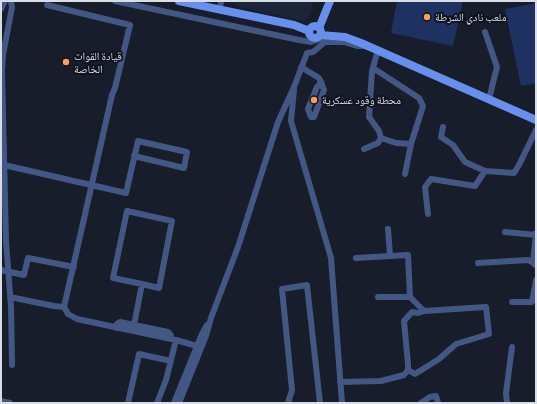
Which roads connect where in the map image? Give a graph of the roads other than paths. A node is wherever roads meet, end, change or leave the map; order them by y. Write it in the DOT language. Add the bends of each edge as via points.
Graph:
graph roads {
  1 [pos="5,1"];
  2 [pos="11,1"];
  3 [pos="115,1"];
  4 [pos="179,1"];
  5 [pos="221,1"];
  6 [pos="325,1"];
  7 [pos="330,1"];
  8 [pos="192,2"];
  9 [pos="47,6"];
  10 [pos="1,9"];
  11 [pos="220,10"];
  12 [pos="485,32"];
  13 [pos="318,34"];
  14 [pos="299,40"];
  15 [pos="378,50"];
  16 [pos="307,53"];
  17 [pos="301,67"];
  18 [pos="373,68"];
  19 [pos="321,82"];
  20 [pos="294,87"];
  21 [pos="489,98"];
  22 [pos="536,120"];
  23 [pos="443,127"];
  24 [pos="536,130"];
  25 [pos="381,138"];
  26 [pos="411,144"];
  27 [pos="364,149"];
  28 [pos="134,156"];
  29 [pos="4,165"];
  30 [pos="485,171"];
  31 [pos="405,174"];
  32 [pos="92,185"];
  33 [pos="428,214"];
  34 [pos="388,229"];
  35 [pos="505,232"];
  36 [pos="536,234"];
  37 [pos="6,242"];
  38 [pos="1,254"];
  39 [pos="390,255"];
  40 [pos="356,258"];
  41 [pos="478,263"];
  42 [pos="535,265"];
  43 [pos="74,268"];
  44 [pos="4,270"];
  45 [pos="536,280"];
  46 [pos="142,284"];
  47 [pos="10,297"];
  48 [pos="378,297"];
  49 [pos="410,297"];
  50 [pos="512,302"];
  51 [pos="64,307"];
  52 [pos="424,311"];
  53 [pos="210,318"];
  54 [pos="134,325"];
  55 [pos="117,328"];
  56 [pos="173,340"];
  57 [pos="197,346"];
  58 [pos="512,347"];
  59 [pos="171,361"];
  60 [pos="12,365"];
  61 [pos="408,370"];
  62 [pos="340,382"];
  63 [pos="1,401"];
  64 [pos="10,403"];
  65 [pos="128,403"];
  66 [pos="157,403"];
  67 [pos="174,403"];
  68 [pos="179,403"];
  69 [pos="288,403"];
  70 [pos="320,403"];
  71 [pos="342,403"];
  72 [pos="421,403"];
  73 [pos="438,403"];
  74 [pos="507,403"];
  1 -- 10 [label="street"];
  2 -- 29 [label="street" via="2,72"];
  3 -- 14 [label="street"];
  4 -- 8 [label="main road"];
  5 -- 11 [label="street"];
  6 -- 13 [label="main road"];
  7 -- 13 [label="main road"];
  8 -- 11 [label="main road"];
  9 -- 32 [label="street" via="130,25"];
  11 -- 13 [label="main road" via="294,26"];
  12 -- 21 [label="street" via="497,67"];
  13 -- 14 [label="street" via="311,42"];
  13 -- 15 [label="main road" via="345,37"];
  13 -- 16 [label="street" via="313,52"];
  14 -- 16 [label="street"];
  15 -- 18 [label="street"];
  15 -- 21 [label="main road"];
  16 -- 17 [label="street"];
  17 -- 19 [label="street"];
  17 -- 20 [label="street"];
  18 -- 25 [label="street" via="369,117"];
  18 -- 26 [label="street" via="419,98 423,106"];
  19 -- 19 [label="street" via="324,90 314,117 311,117 308,109"];
  20 -- 53 [label="street" via="278,122 238,247"];
  20 -- 62 [label="street" via="292,121 331,258"];
  21 -- 22 [label="main road"];
  23 -- 30 [label="street" via="441,137 453,146 465,162"];
  24 -- 30 [label="street" via="514,173"];
  25 -- 26 [label="street"];
  25 -- 27 [label="street" via="378,143"];
  26 -- 31 [label="street"];
  28 -- 28 [label="street" via="184,168 187,152 138,141"];
  28 -- 32 [label="street" via="126,193"];
  29 -- 32 [label="street"];
  29 -- 37 [label="street"];
  30 -- 33 [label="street" via="476,186 431,179 425,187"];
  32 -- 43 [label="street"];
  34 -- 39 [label="street"];
  35 -- 36 [label="street"];
  36 -- 42 [label="street"];
  37 -- 38 [label="street"];
  37 -- 44 [label="street"];
  39 -- 40 [label="street"];
  39 -- 49 [label="street" via="408,254"];
  41 -- 42 [label="street" via="528,260"];
  43 -- 44 [label="street" via="28,258 24,275"];
  43 -- 51 [label="street"];
  44 -- 47 [label="street"];
  45 -- 50 [label="street" via="532,302"];
  46 -- 46 [label="street" via="113,278 126,212 172,221 159,288"];
  46 -- 54 [label="street"];
  47 -- 51 [label="street"];
  47 -- 60 [label="street"];
  48 -- 49 [label="street"];
  49 -- 52 [label="street"];
  51 -- 55 [label="street" via="68,314 76,319"];
  52 -- 61 [label="street" via="412,312 404,321"];
  52 -- 61 [label="street" via="486,307 489,334 456,344 416,374"];
  53 -- 57 [label="street"];
  53 -- 68 [label="street" via="206,336"];
  54 -- 55 [label="street" via="120,322"];
  54 -- 56 [label="street" via="168,332"];
  55 -- 56 [label="street"];
  56 -- 57 [label="street"];
  56 -- 59 [label="street"];
  57 -- 67 [label="street"];
  58 -- 74 [label="street"];
  59 -- 65 [label="street" via="139,354"];
  59 -- 66 [label="street"];
  61 -- 62 [label="street" via="404,375 381,381"];
  62 -- 71 [label="street"];
  63 -- 64 [label="street"];
  69 -- 70 [label="street" via="292,390 282,289 307,285"];
  72 -- 73 [label="street" via="436,396"];
}
